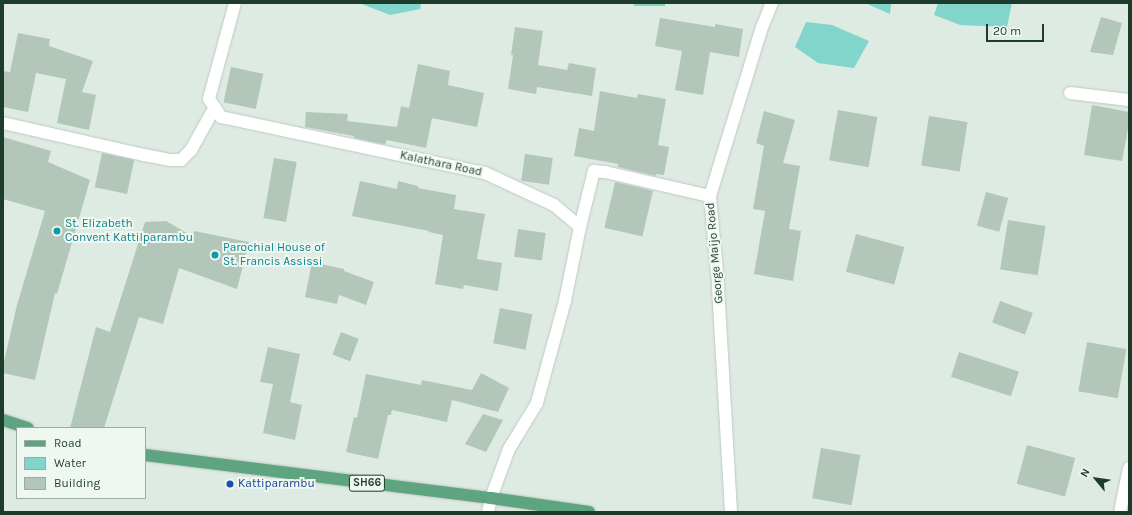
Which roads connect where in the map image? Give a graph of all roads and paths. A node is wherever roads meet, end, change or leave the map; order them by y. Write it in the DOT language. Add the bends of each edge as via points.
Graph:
graph roads {
  1 [pos="236,3"];
  2 [pos="772,3"];
  3 [pos="1070,93"];
  4 [pos="1129,100"];
  5 [pos="215,107"];
  6 [pos="3,123"];
  7 [pos="710,196"];
  8 [pos="580,227"];
  9 [pos="3,420"];
  10 [pos="25,427"];
  11 [pos="146,455"];
  12 [pos="1129,468"];
  13 [pos="491,498"];
  14 [pos="488,512"];
  15 [pos="589,512"];
  16 [pos="731,512"];
  17 [pos="1120,512"];
  1 -- 5 [label="street" via="209,99"];
  2 -- 7 [label="street, George Maijo Road" via="761,30"];
  3 -- 4 [label="street"];
  5 -- 6 [label="street" via="191,150 181,160 144,156"];
  5 -- 8 [label="street, Kalathara Road" via="221,117 485,173 554,205"];
  7 -- 8 [label="street" via="594,171"];
  7 -- 16 [label="street, George Maijo Road"];
  8 -- 13 [label="street" via="565,302 537,403 509,449"];
  9 -- 10 [label="main road"];
  11 -- 13 [label="main road, SH66"];
  12 -- 17 [label="street"];
  13 -- 14 [label="street"];
  13 -- 15 [label="main road, SH66"];
}
